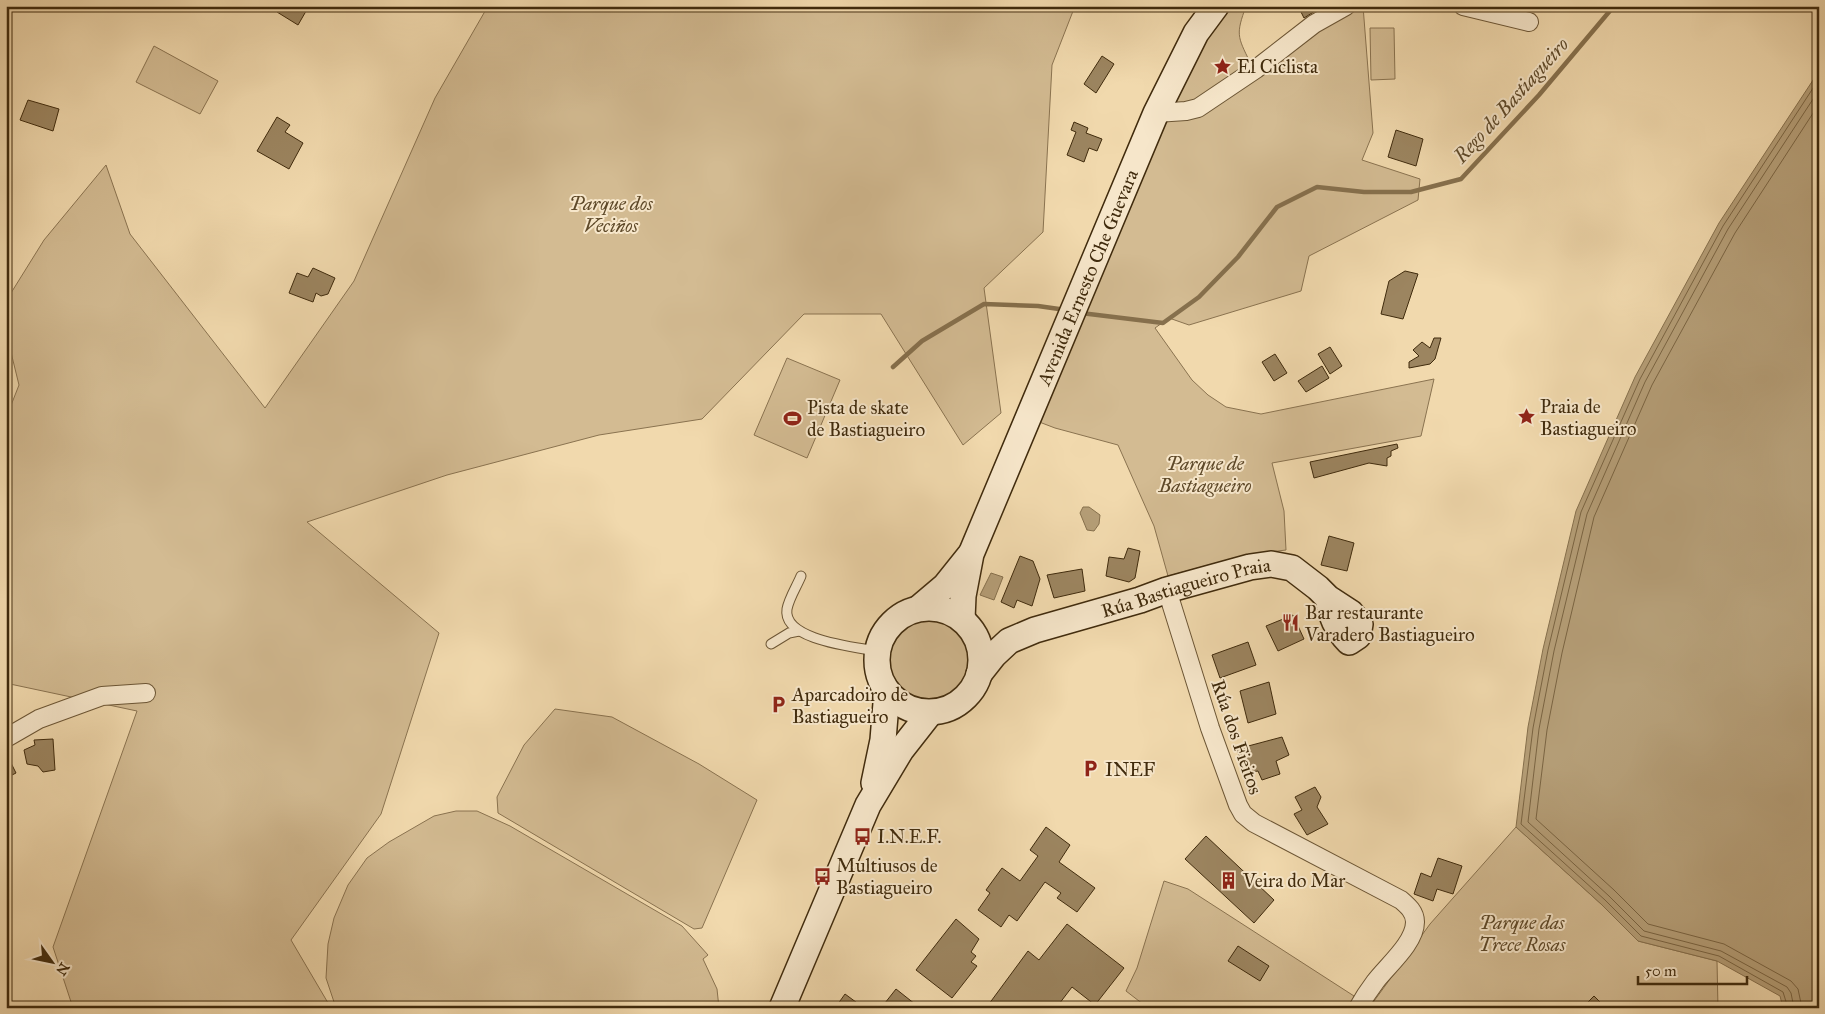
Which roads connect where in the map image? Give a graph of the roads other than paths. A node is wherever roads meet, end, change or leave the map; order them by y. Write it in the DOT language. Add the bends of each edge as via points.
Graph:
graph roads {
  1 [pos="1216,6"];
  2 [pos="1346,6"];
  3 [pos="1463,6"];
  4 [pos="1492,9"];
  5 [pos="1529,22"];
  6 [pos="1156,113"];
  7 [pos="970,554"];
  8 [pos="801,576"];
  9 [pos="1167,590"];
  10 [pos="1328,598"];
  11 [pos="920,608"];
  12 [pos="967,624"];
  13 [pos="1035,630"];
  14 [pos="799,631"];
  15 [pos="771,644"];
  16 [pos="876,651"];
  17 [pos="979,674"];
  18 [pos="887,692"];
  19 [pos="146,693"];
  20 [pos="930,712"];
  21 [pos="6,738"];
  22 [pos="868,805"];
  23 [pos="782,1008"];
  24 [pos="1358,1008"];
  1 -- 6 [label="main road, Avenida Ernesto Che Guevara" via="1196,33"];
  2 -- 6 [label="street" via="1314,24 1198,108"];
  3 -- 4 [label="street"];
  4 -- 5 [label="street"];
  6 -- 7 [label="main road, Avenida Ernesto Che Guevara"];
  7 -- 11 [label="main road, Avenida Ernesto Che Guevara" via="945,586"];
  7 -- 12 [label="main road, Avenida Ernesto Che Guevara" via="963,596"];
  8 -- 14 [label="lane" via="787,609 789,620"];
  9 -- 10 [label="main road, Rúa Bastiagueiro Praia" via="1271,564 1292,568"];
  9 -- 13 [label="main road, Rúa Bastiagueiro Praia"];
  9 -- 24 [label="street, Rúa dos Fieitos" via="1210,728 1243,814 1254,823 1410,907 1415,922 1407,944 1374,982"];
  11 -- 12 [label="main road" via="940,608"];
  11 -- 16 [label="main road" via="904,614 884,632"];
  12 -- 13 [label="main road" via="985,632"];
  12 -- 17 [label="main road" via="979,645"];
  13 -- 17 [label="main road" via="1008,641"];
  14 -- 15 [label="lane"];
  14 -- 16 [label="lane"];
  16 -- 18 [label="main road"];
  17 -- 20 [label="main road" via="966,697 947,709"];
  18 -- 20 [label="main road" via="904,707"];
  18 -- 22 [label="main road" via="883,740"];
  19 -- 21 [label="street" via="102,696 39,720"];
  20 -- 22 [label="main road" via="901,750"];
  22 -- 23 [label="main road"];
}
